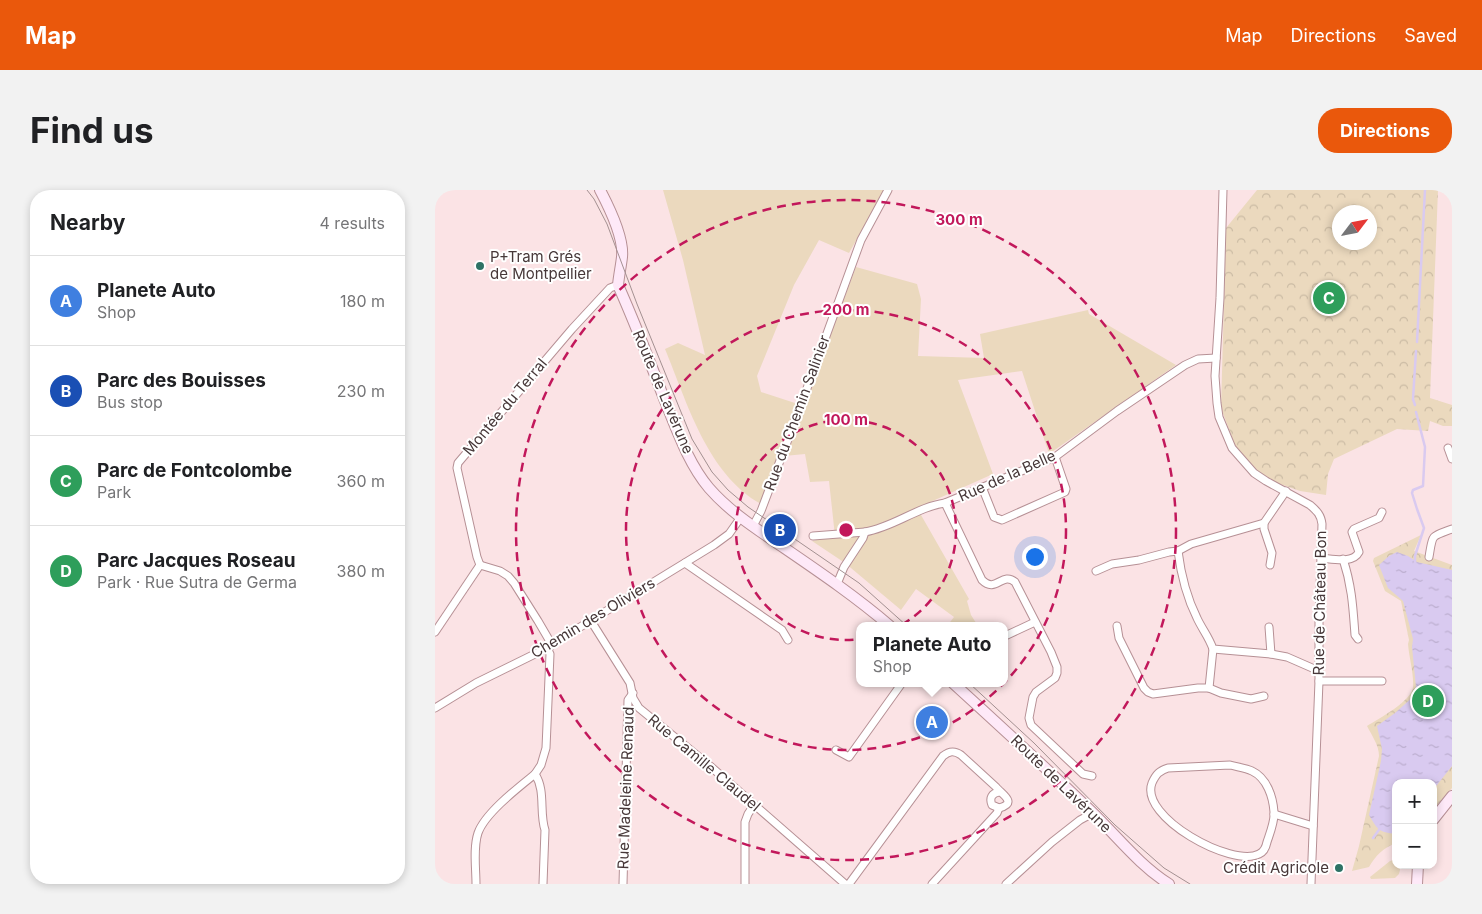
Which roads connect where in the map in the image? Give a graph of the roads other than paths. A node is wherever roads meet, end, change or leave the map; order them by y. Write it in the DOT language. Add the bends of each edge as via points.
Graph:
graph roads {
  1 [pos="600,190"];
  2 [pos="888,190"];
  3 [pos="1223,190"];
  4 [pos="618,284"];
  5 [pos="1216,358"];
  6 [pos="1448,448"];
  7 [pos="1055,457"];
  8 [pos="1452,459"];
  9 [pos="982,487"];
  10 [pos="1286,491"];
  11 [pos="945,502"];
  12 [pos="1382,512"];
  13 [pos="741,517"];
  14 [pos="1264,523"];
  15 [pos="753,526"];
  16 [pos="1452,529"];
  17 [pos="865,532"];
  18 [pos="813,536"];
  19 [pos="1178,551"];
  20 [pos="1429,557"];
  21 [pos="1321,558"];
  22 [pos="1343,560"];
  23 [pos="685,563"];
  24 [pos="480,565"];
  25 [pos="1270,565"];
  26 [pos="1096,571"];
  27 [pos="837,584"];
  28 [pos="591,621"];
  29 [pos="885,622"];
  30 [pos="1035,622"];
  31 [pos="1117,626"];
  32 [pos="1269,627"];
  33 [pos="435,632"];
  34 [pos="1008,635"];
  35 [pos="1359,639"];
  36 [pos="788,640"];
  37 [pos="549,646"];
  38 [pos="1213,649"];
  39 [pos="1271,654"];
  40 [pos="1319,671"];
  41 [pos="1319,681"];
  42 [pos="1382,681"];
  43 [pos="899,687"];
  44 [pos="957,687"];
  45 [pos="1209,688"];
  46 [pos="633,693"];
  47 [pos="1264,696"];
  48 [pos="435,708"];
  49 [pos="836,750"];
  50 [pos="535,774"];
  51 [pos="1092,776"];
  52 [pos="999,792"];
  53 [pos="1452,796"];
  54 [pos="754,805"];
  55 [pos="999,808"];
  56 [pos="1093,813"];
  57 [pos="1275,814"];
  58 [pos="1437,815"];
  59 [pos="1313,826"];
  60 [pos="1418,869"];
  61 [pos="476,884"];
  62 [pos="543,884"];
  63 [pos="623,884"];
  64 [pos="745,884"];
  65 [pos="845,884"];
  66 [pos="849,884"];
  67 [pos="932,884"];
  68 [pos="1006,884"];
  69 [pos="1169,884"];
  70 [pos="1311,884"];
  71 [pos="1417,884"];
  1 -- 4 [label="main road" via="622,246"];
  2 -- 15 [label="street, Rue du Chemin Salinier" via="861,240"];
  3 -- 5 [label="street, Rue de Château Bon"];
  4 -- 13 [label="main road, Route de Lavérune" via="683,444 707,486"];
  4 -- 24 [label="street, Montée du Terral" via="610,288 572,329 458,463"];
  5 -- 7 [label="street, Rue de la Belle" via="1198,359 1185,365"];
  5 -- 10 [label="street, Rue de Château Bon" via="1219,417 1232,448 1254,473"];
  6 -- 8 [label="street"];
  7 -- 9 [label="street, Rue de la Belle"];
  7 -- 9 [label="street" via="1065,492 1002,520 994,517"];
  9 -- 11 [label="street, Rue de la Belle"];
  10 -- 14 [label="street"];
  10 -- 21 [label="street, Rue de Château Bon" via="1310,505 1321,517"];
  11 -- 17 [label="street, Rue de la Belle"];
  11 -- 30 [label="street" via="981,580 990,586 1006,579 1013,580"];
  12 -- 22 [label="street" via="1379,518 1354,529 1352,532 1359,552 1352,559"];
  13 -- 15 [label="main road, Route de Lavérune"];
  13 -- 23 [label="street, Chemin des Oliviers" via="729,534"];
  14 -- 19 [label="street" via="1191,544"];
  14 -- 25 [label="street" via="1272,553"];
  15 -- 27 [label="main road, Route de Lavérune"];
  16 -- 20 [label="street" via="1435,535"];
  17 -- 18 [label="street, Rue de la Belle"];
  17 -- 27 [label="street"];
  19 -- 26 [label="street" via="1112,564"];
  19 -- 38 [label="street" via="1185,591"];
  21 -- 22 [label="street"];
  21 -- 40 [label="street, Rue de Château Bon"];
  22 -- 35 [label="street" via="1353,602 1355,635"];
  23 -- 28 [label="street, Chemin des Oliviers"];
  23 -- 36 [label="street" via="782,630"];
  24 -- 33 [label="street"];
  24 -- 37 [label="street" via="508,576"];
  27 -- 29 [label="main road, Route de Lavérune"];
  28 -- 37 [label="street, Chemin des Oliviers"];
  28 -- 46 [label="street, Rue Camille Claudel"];
  30 -- 34 [label="street"];
  30 -- 51 [label="street" via="1051,652 1057,673 1033,697 1029,721 1083,774"];
  31 -- 45 [label="street" via="1119,638 1148,692"];
  32 -- 39 [label="street"];
  37 -- 48 [label="street, Chemin des Oliviers" via="476,682"];
  37 -- 50 [label="street" via="546,748"];
  38 -- 39 [label="street"];
  38 -- 45 [label="street"];
  39 -- 40 [label="street" via="1287,657"];
  40 -- 41 [label="street, Rue de Château Bon"];
  41 -- 42 [label="street"];
  41 -- 59 [label="street, Rue de Château Bon"];
  43 -- 49 [label="street" via="849,757"];
  44 -- 56 [label="main road, Route de Lavérune"];
  45 -- 47 [label="street" via="1251,699"];
  46 -- 54 [label="street, Rue Camille Claudel" via="639,708"];
  46 -- 63 [label="street, Rue Madeleine Renaud" via="628,700"];
  50 -- 61 [label="street" via="481,826 476,843"];
  50 -- 62 [label="street" via="542,796 545,830"];
  52 -- 55 [label="street" via="1004,793 1007,800"];
  52 -- 55 [label="street" via="991,798 992,805"];
  52 -- 66 [label="street" via="961,755 946,753"];
  53 -- 58 [label="main road"];
  54 -- 64 [label="street" via="745,822"];
  54 -- 65 [label="street, Rue Camille Claudel"];
  55 -- 67 [label="street"];
  56 -- 68 [label="street" via="1052,842"];
  56 -- 69 [label="main road, Route de Lavérune" via="1133,855"];
  57 -- 57 [label="street" via="1263,778 1252,770 1230,765 1168,768 1156,774 1151,785 1154,804 1167,819 1187,835 1223,852 1250,856 1263,852"];
  57 -- 59 [label="street"];
  59 -- 70 [label="street, Rue de Château Bon"];
  60 -- 71 [label="main road"];
}
